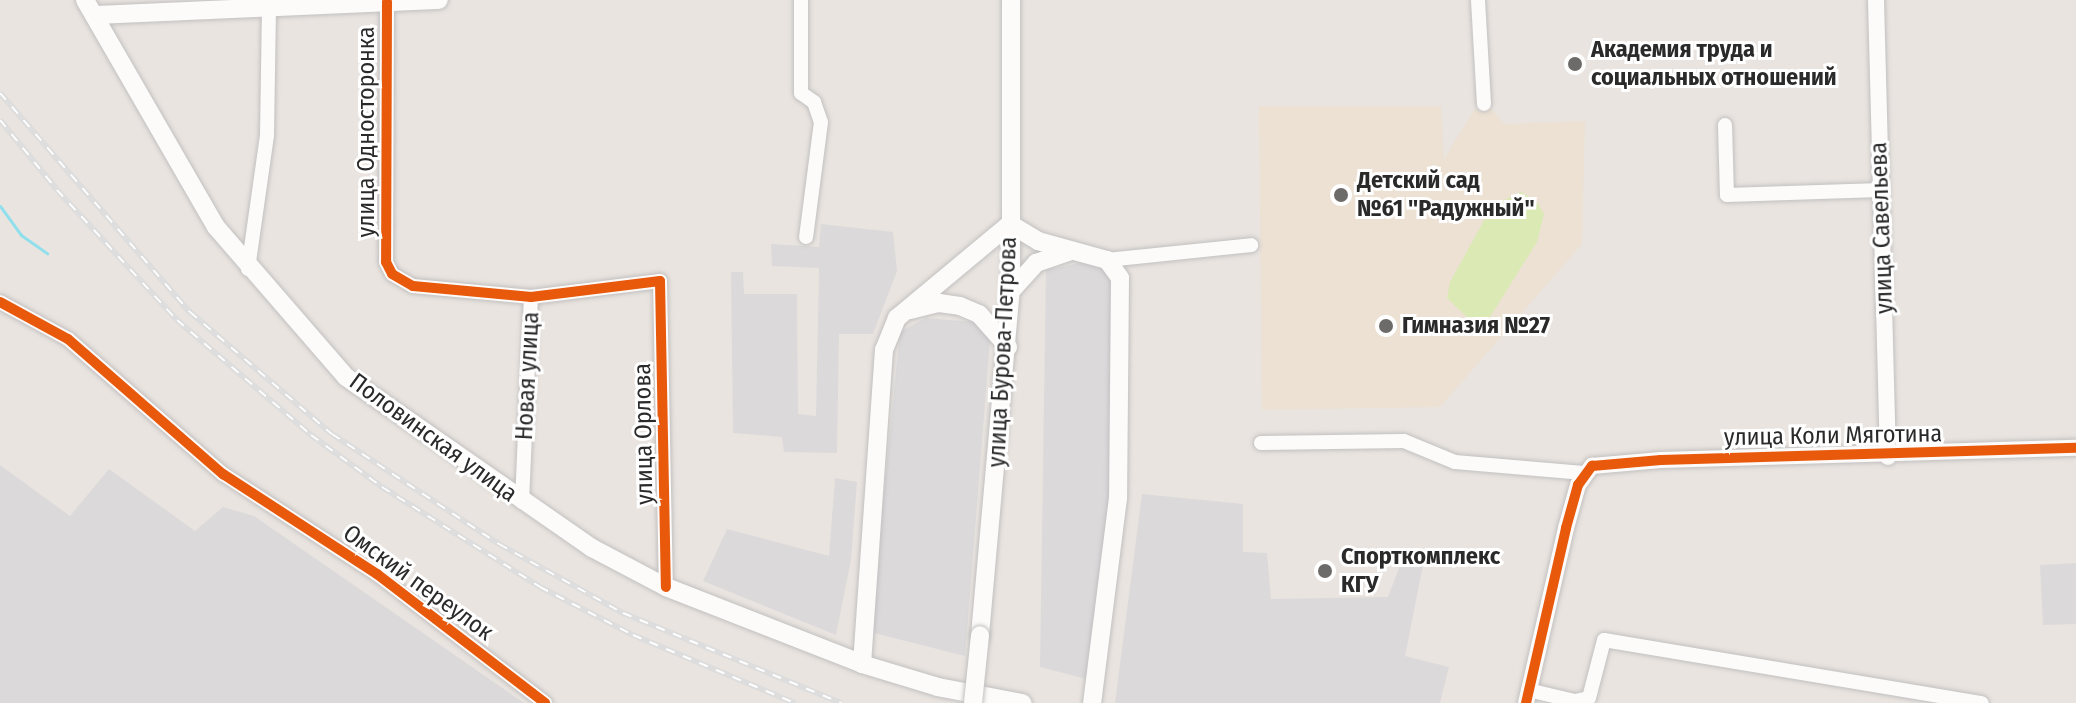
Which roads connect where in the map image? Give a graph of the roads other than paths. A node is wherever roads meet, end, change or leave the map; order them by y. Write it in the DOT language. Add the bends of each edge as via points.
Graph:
graph roads {
  1 [pos="439,0"];
  2 [pos="801,0"];
  3 [pos="1011,0"];
  4 [pos="1478,0"];
  5 [pos="1876,0"];
  6 [pos="387,2"];
  7 [pos="89,8"];
  8 [pos="269,10"];
  9 [pos="1484,104"];
  10 [pos="1725,125"];
  11 [pos="1881,190"];
  12 [pos="1010,224"];
  13 [pos="806,237"];
  14 [pos="1251,245"];
  15 [pos="1068,252"];
  16 [pos="1107,260"];
  17 [pos="248,269"];
  18 [pos="1011,291"];
  19 [pos="531,297"];
  20 [pos="0,302"];
  21 [pos="907,311"];
  22 [pos="1008,347"];
  23 [pos="1261,443"];
  24 [pos="2076,448"];
  25 [pos="1888,457"];
  26 [pos="1588,470"];
  27 [pos="522,502"];
  28 [pos="666,587"];
  29 [pos="862,664"];
  30 [pos="1527,696"];
  31 [pos="545,703"];
  32 [pos="973,703"];
  33 [pos="1022,703"];
  34 [pos="1092,703"];
  35 [pos="1982,703"];
  1 -- 6 [label="main road"];
  2 -- 13 [label="street" via="801,93 814,102 821,122"];
  3 -- 12 [label="main road, улица Бурова-Петрова"];
  4 -- 9 [label="street"];
  5 -- 11 [label="street, улица Савельева"];
  6 -- 8 [label="main road"];
  6 -- 19 [label="street, улица Односторонка" via="386,262 392,274 413,286"];
  7 -- 8 [label="main road"];
  7 -- 17 [label="main road, Половинская улица" via="216,227"];
  8 -- 17 [label="street" via="267,135"];
  10 -- 11 [label="street" via="1727,195"];
  11 -- 25 [label="street, улица Савельева"];
  12 -- 15 [label="main road"];
  12 -- 18 [label="main road, улица Бурова-Петрова"];
  12 -- 21 [label="main road"];
  14 -- 16 [label="street"];
  15 -- 16 [label="main road"];
  15 -- 18 [label="main road" via="1036,263"];
  16 -- 34 [label="main road" via="1120,278 1119,495"];
  17 -- 27 [label="main road, Половинская улица" via="346,377"];
  18 -- 22 [label="main road, улица Бурова-Петрова"];
  19 -- 27 [label="street, Новая улица"];
  19 -- 28 [label="street, улица Орлова" via="660,281"];
  20 -- 31 [label="street, Омский переулок" via="68,339 223,474 377,574"];
  21 -- 22 [label="main road" via="939,303 960,306 979,314"];
  21 -- 29 [label="main road" via="897,318 884,350"];
  22 -- 32 [label="main road, улица Бурова-Петрова, bridge"];
  23 -- 26 [label="street, улица Коли Мяготина" via="1404,441 1455,462"];
  24 -- 25 [label="street, улица Коли Мяготина"];
  25 -- 26 [label="street, улица Коли Мяготина" via="1661,460"];
  26 -- 30 [label="street" via="1566,528"];
  27 -- 28 [label="main road, Половинская улица" via="592,548"];
  28 -- 29 [label="main road, Половинская улица"];
  29 -- 33 [label="main road, Половинская улица" via="938,687"];
  30 -- 35 [label="street" via="1589,698 1604,640"];
}
